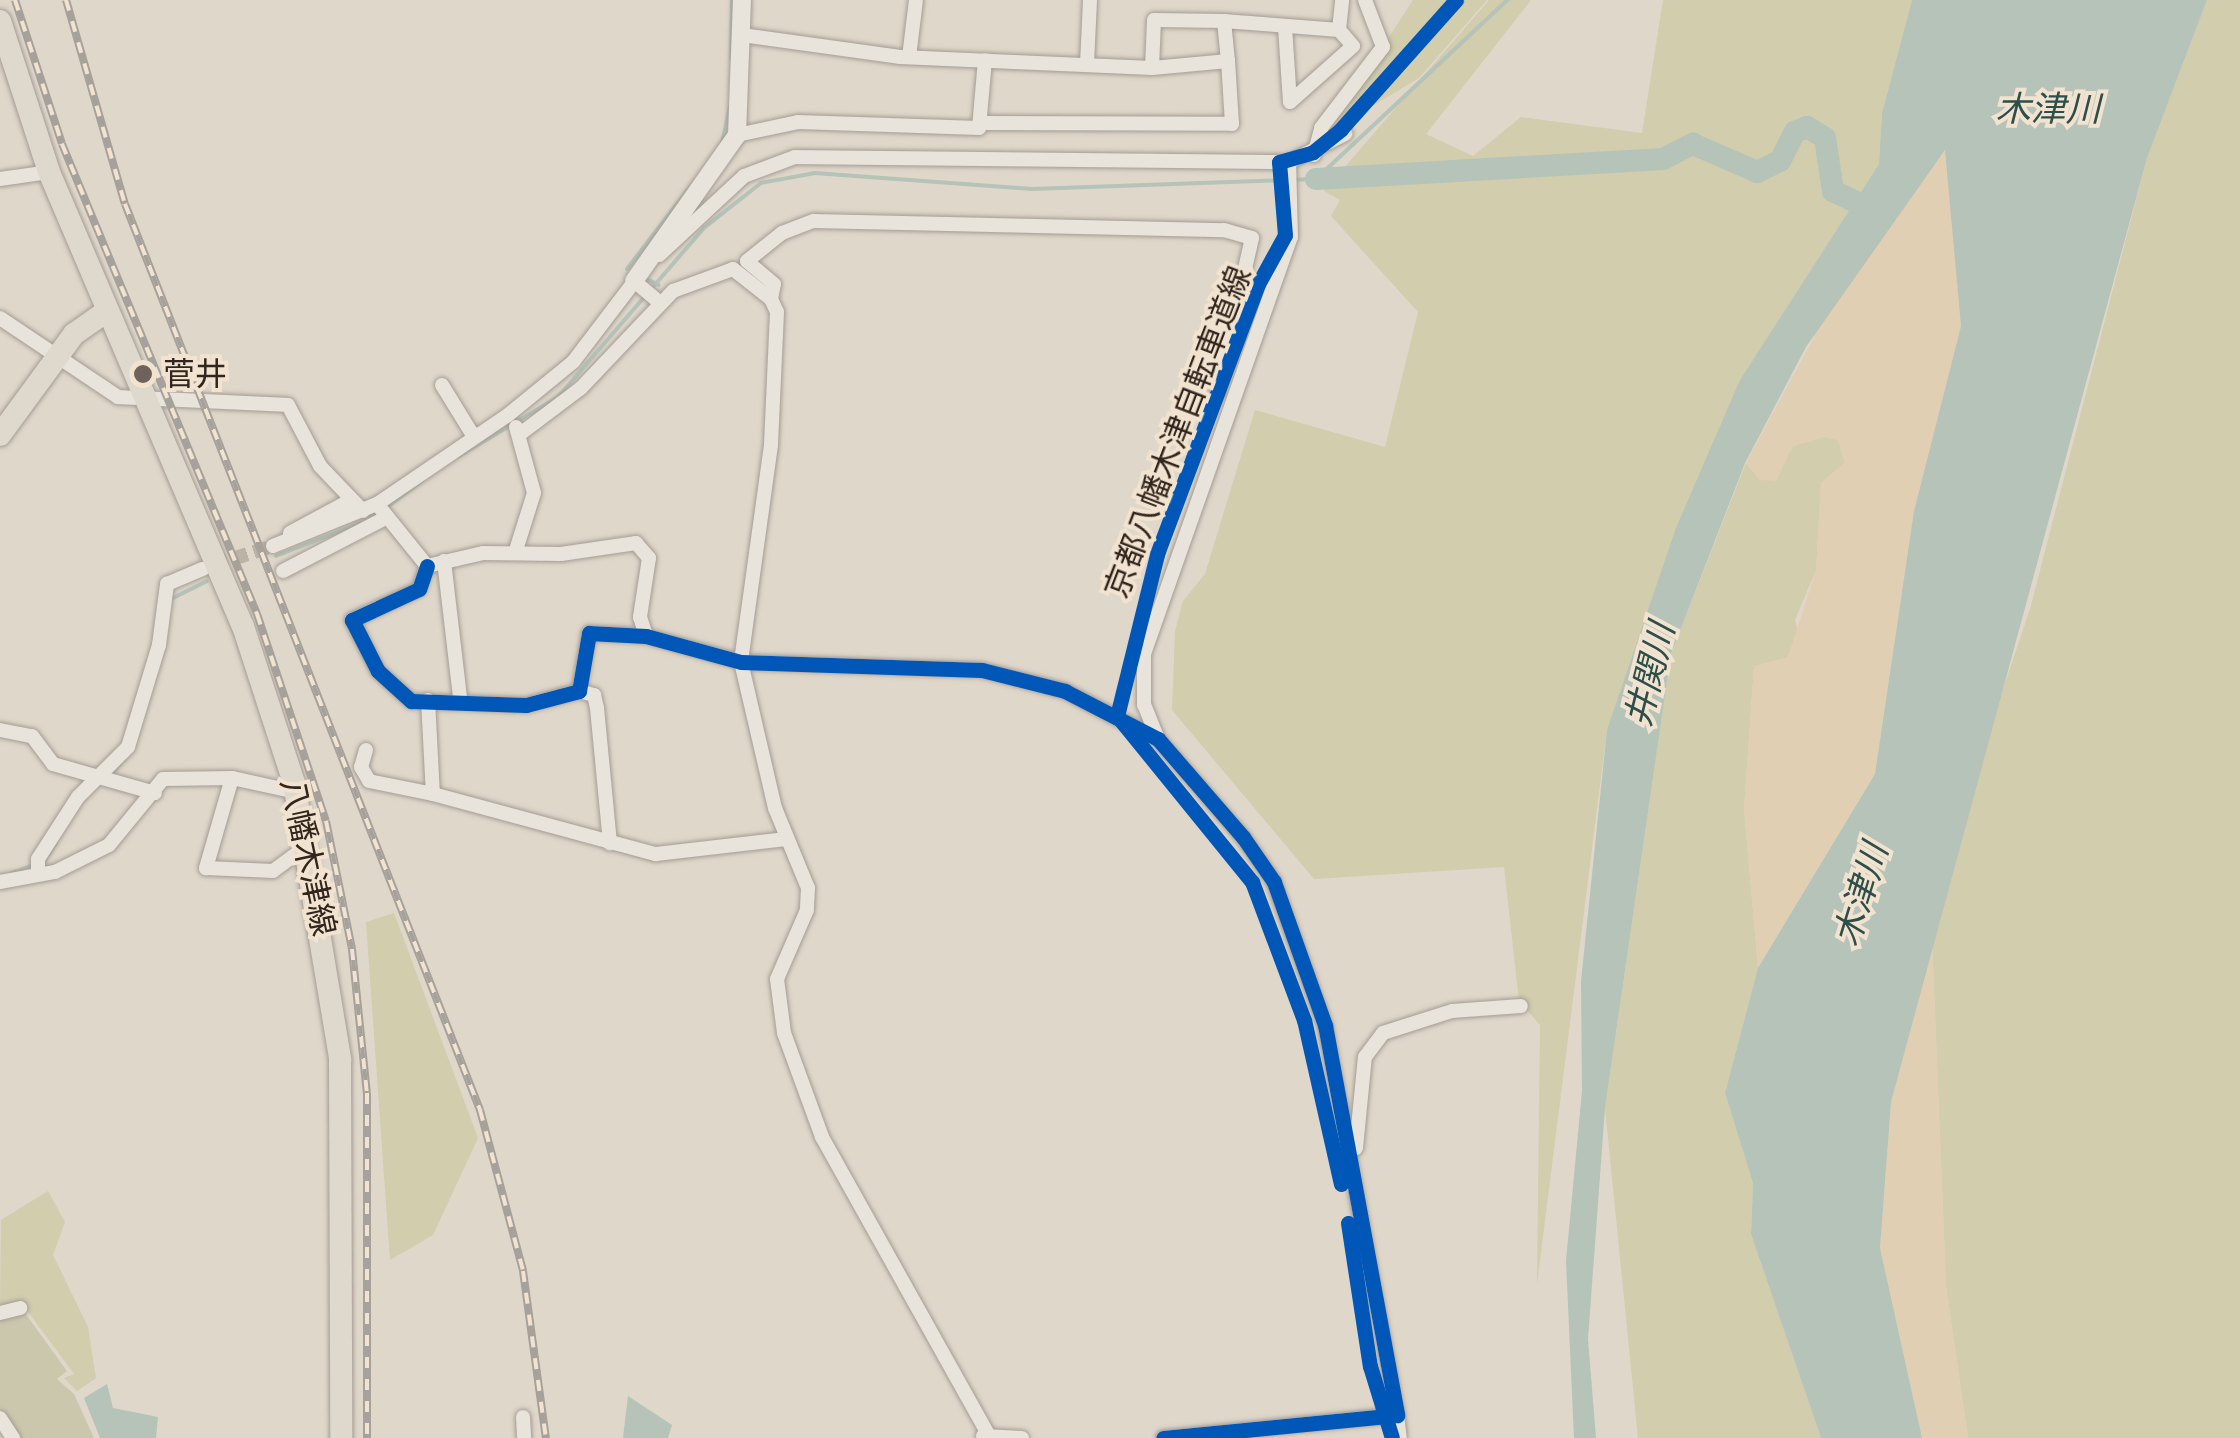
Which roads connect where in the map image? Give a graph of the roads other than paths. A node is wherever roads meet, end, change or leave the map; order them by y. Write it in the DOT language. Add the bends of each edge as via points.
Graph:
graph roads {
  1 [pos="742,0"];
  2 [pos="916,0"];
  3 [pos="1090,0"];
  4 [pos="1342,0"];
  5 [pos="1366,0"];
  6 [pos="0,21"];
  7 [pos="1224,21"];
  8 [pos="1286,26"];
  9 [pos="1339,30"];
  10 [pos="742,35"];
  11 [pos="909,58"];
  12 [pos="986,60"];
  13 [pos="1228,61"];
  14 [pos="1087,64"];
  15 [pos="1152,68"];
  16 [pos="983,123"];
  17 [pos="1345,134"];
  18 [pos="737,135"];
  19 [pos="1314,155"];
  20 [pos="1289,164"];
  21 [pos="49,172"];
  22 [pos="0,179"];
  23 [pos="647,291"];
  24 [pos="771,298"];
  25 [pos="107,311"];
  26 [pos="0,318"];
  27 [pos="58,358"];
  28 [pos="442,385"];
  29 [pos="1217,392"];
  30 [pos="146,399"];
  31 [pos="515,425"];
  32 [pos="0,435"];
  33 [pos="474,437"];
  34 [pos="351,500"];
  35 [pos="378,511"];
  36 [pos="516,550"];
  37 [pos="444,561"];
  38 [pos="427,566"];
  39 [pos="203,568"];
  40 [pos="284,571"];
  41 [pos="646,636"];
  42 [pos="741,662"];
  43 [pos="579,691"];
  44 [pos="460,698"];
  45 [pos="428,700"];
  46 [pos="0,730"];
  47 [pos="1158,739"];
  48 [pos="366,750"];
  49 [pos="109,778"];
  50 [pos="232,778"];
  51 [pos="296,792"];
  52 [pos="155,793"];
  53 [pos="433,794"];
  54 [pos="786,839"];
  55 [pos="610,842"];
  56 [pos="308,845"];
  57 [pos="38,865"];
  58 [pos="0,882"];
  59 [pos="1521,1006"];
  60 [pos="1354,1156"];
  61 [pos="20,1308"];
  62 [pos="0,1313"];
  63 [pos="1397,1415"];
  64 [pos="0,1418"];
  65 [pos="523,1418"];
  66 [pos="984,1436"];
  67 [pos="13,1438"];
  68 [pos="341,1438"];
  69 [pos="524,1438"];
  70 [pos="1022,1438"];
  71 [pos="1163,1438"];
  72 [pos="1400,1438"];
  1 -- 10 [label="street"];
  2 -- 11 [label="street"];
  3 -- 14 [label="street"];
  4 -- 9 [label="street"];
  5 -- 19 [label="street" via="1384,47 1322,128"];
  6 -- 21 [label="main road, 八幡木津線"];
  7 -- 8 [label="street"];
  7 -- 13 [label="street"];
  7 -- 15 [label="street" via="1154,20"];
  8 -- 9 [label="street"];
  8 -- 9 [label="street" via="1290,102 1353,46"];
  10 -- 11 [label="street"];
  10 -- 18 [label="street"];
  11 -- 12 [label="street"];
  12 -- 14 [label="street"];
  12 -- 16 [label="street"];
  13 -- 15 [label="street"];
  13 -- 16 [label="street" via="1232,124"];
  14 -- 15 [label="street"];
  16 -- 18 [label="street" via="798,122"];
  17 -- 19 [label="street"];
  18 -- 23 [label="street"];
  19 -- 20 [label="street"];
  20 -- 23 [label="street" via="795,157 744,176"];
  20 -- 47 [label="street" via="1291,237 1144,654 1144,705"];
  21 -- 22 [label="street"];
  21 -- 25 [label="main road, 八幡木津線"];
  23 -- 24 [label="street" via="733,268"];
  23 -- 31 [label="street"];
  23 -- 31 [label="street" via="604,366"];
  24 -- 29 [label="street" via="774,284 748,262 782,233 814,221 1224,230 1252,238"];
  24 -- 42 [label="street" via="777,312 771,446"];
  25 -- 27 [label="main road" via="86,321"];
  25 -- 30 [label="main road, 八幡木津線"];
  26 -- 27 [label="street"];
  27 -- 30 [label="street" via="118,397"];
  27 -- 32 [label="main road"];
  28 -- 33 [label="street"];
  30 -- 34 [label="street" via="288,405 320,466"];
  30 -- 51 [label="main road, 八幡木津線" via="249,643"];
  31 -- 33 [label="street"];
  31 -- 36 [label="street" via="534,493"];
  33 -- 35 [label="street"];
  34 -- 35 [label="street"];
  34 -- 35 [label="street" via="272,542"];
  35 -- 38 [label="street"];
  35 -- 40 [label="street"];
  36 -- 37 [label="street"];
  36 -- 41 [label="street" via="561,554 636,542 649,558 640,617"];
  37 -- 38 [label="street"];
  37 -- 44 [label="street"];
  38 -- 45 [label="street" via="418,588 352,620 378,672 403,698"];
  39 -- 49 [label="street" via="167,584 158,645 128,746"];
  41 -- 42 [label="street"];
  41 -- 43 [label="street" via="589,633"];
  42 -- 47 [label="street" via="936,665 1026,678"];
  42 -- 54 [label="street"];
  43 -- 44 [label="street" via="526,705"];
  43 -- 55 [label="street" via="594,695 597,708"];
  44 -- 45 [label="street"];
  45 -- 53 [label="street"];
  46 -- 49 [label="street" via="32,736 53,764"];
  47 -- 60 [label="street" via="1274,882 1325,1024"];
  48 -- 53 [label="street" via="361,768 368,781"];
  49 -- 52 [label="street"];
  49 -- 57 [label="street"];
  50 -- 51 [label="street"];
  50 -- 52 [label="street" via="163,779"];
  50 -- 56 [label="street" via="206,868 273,871"];
  51 -- 56 [label="main road, 八幡木津線"];
  52 -- 57 [label="street" via="110,846"];
  53 -- 55 [label="street"];
  54 -- 55 [label="street" via="675,856"];
  54 -- 66 [label="street" via="808,898 776,980 792,1065 822,1137"];
  56 -- 68 [label="main road, 八幡木津線" via="340,1059"];
  57 -- 58 [label="street"];
  59 -- 60 [label="street" via="1452,1012 1383,1034 1364,1057"];
  60 -- 63 [label="street"];
  61 -- 62 [label="street"];
  63 -- 71 [label="street"];
  63 -- 72 [label="street"];
  64 -- 67 [label="street"];
  65 -- 69 [label="street"];
  66 -- 70 [label="street"];
}
